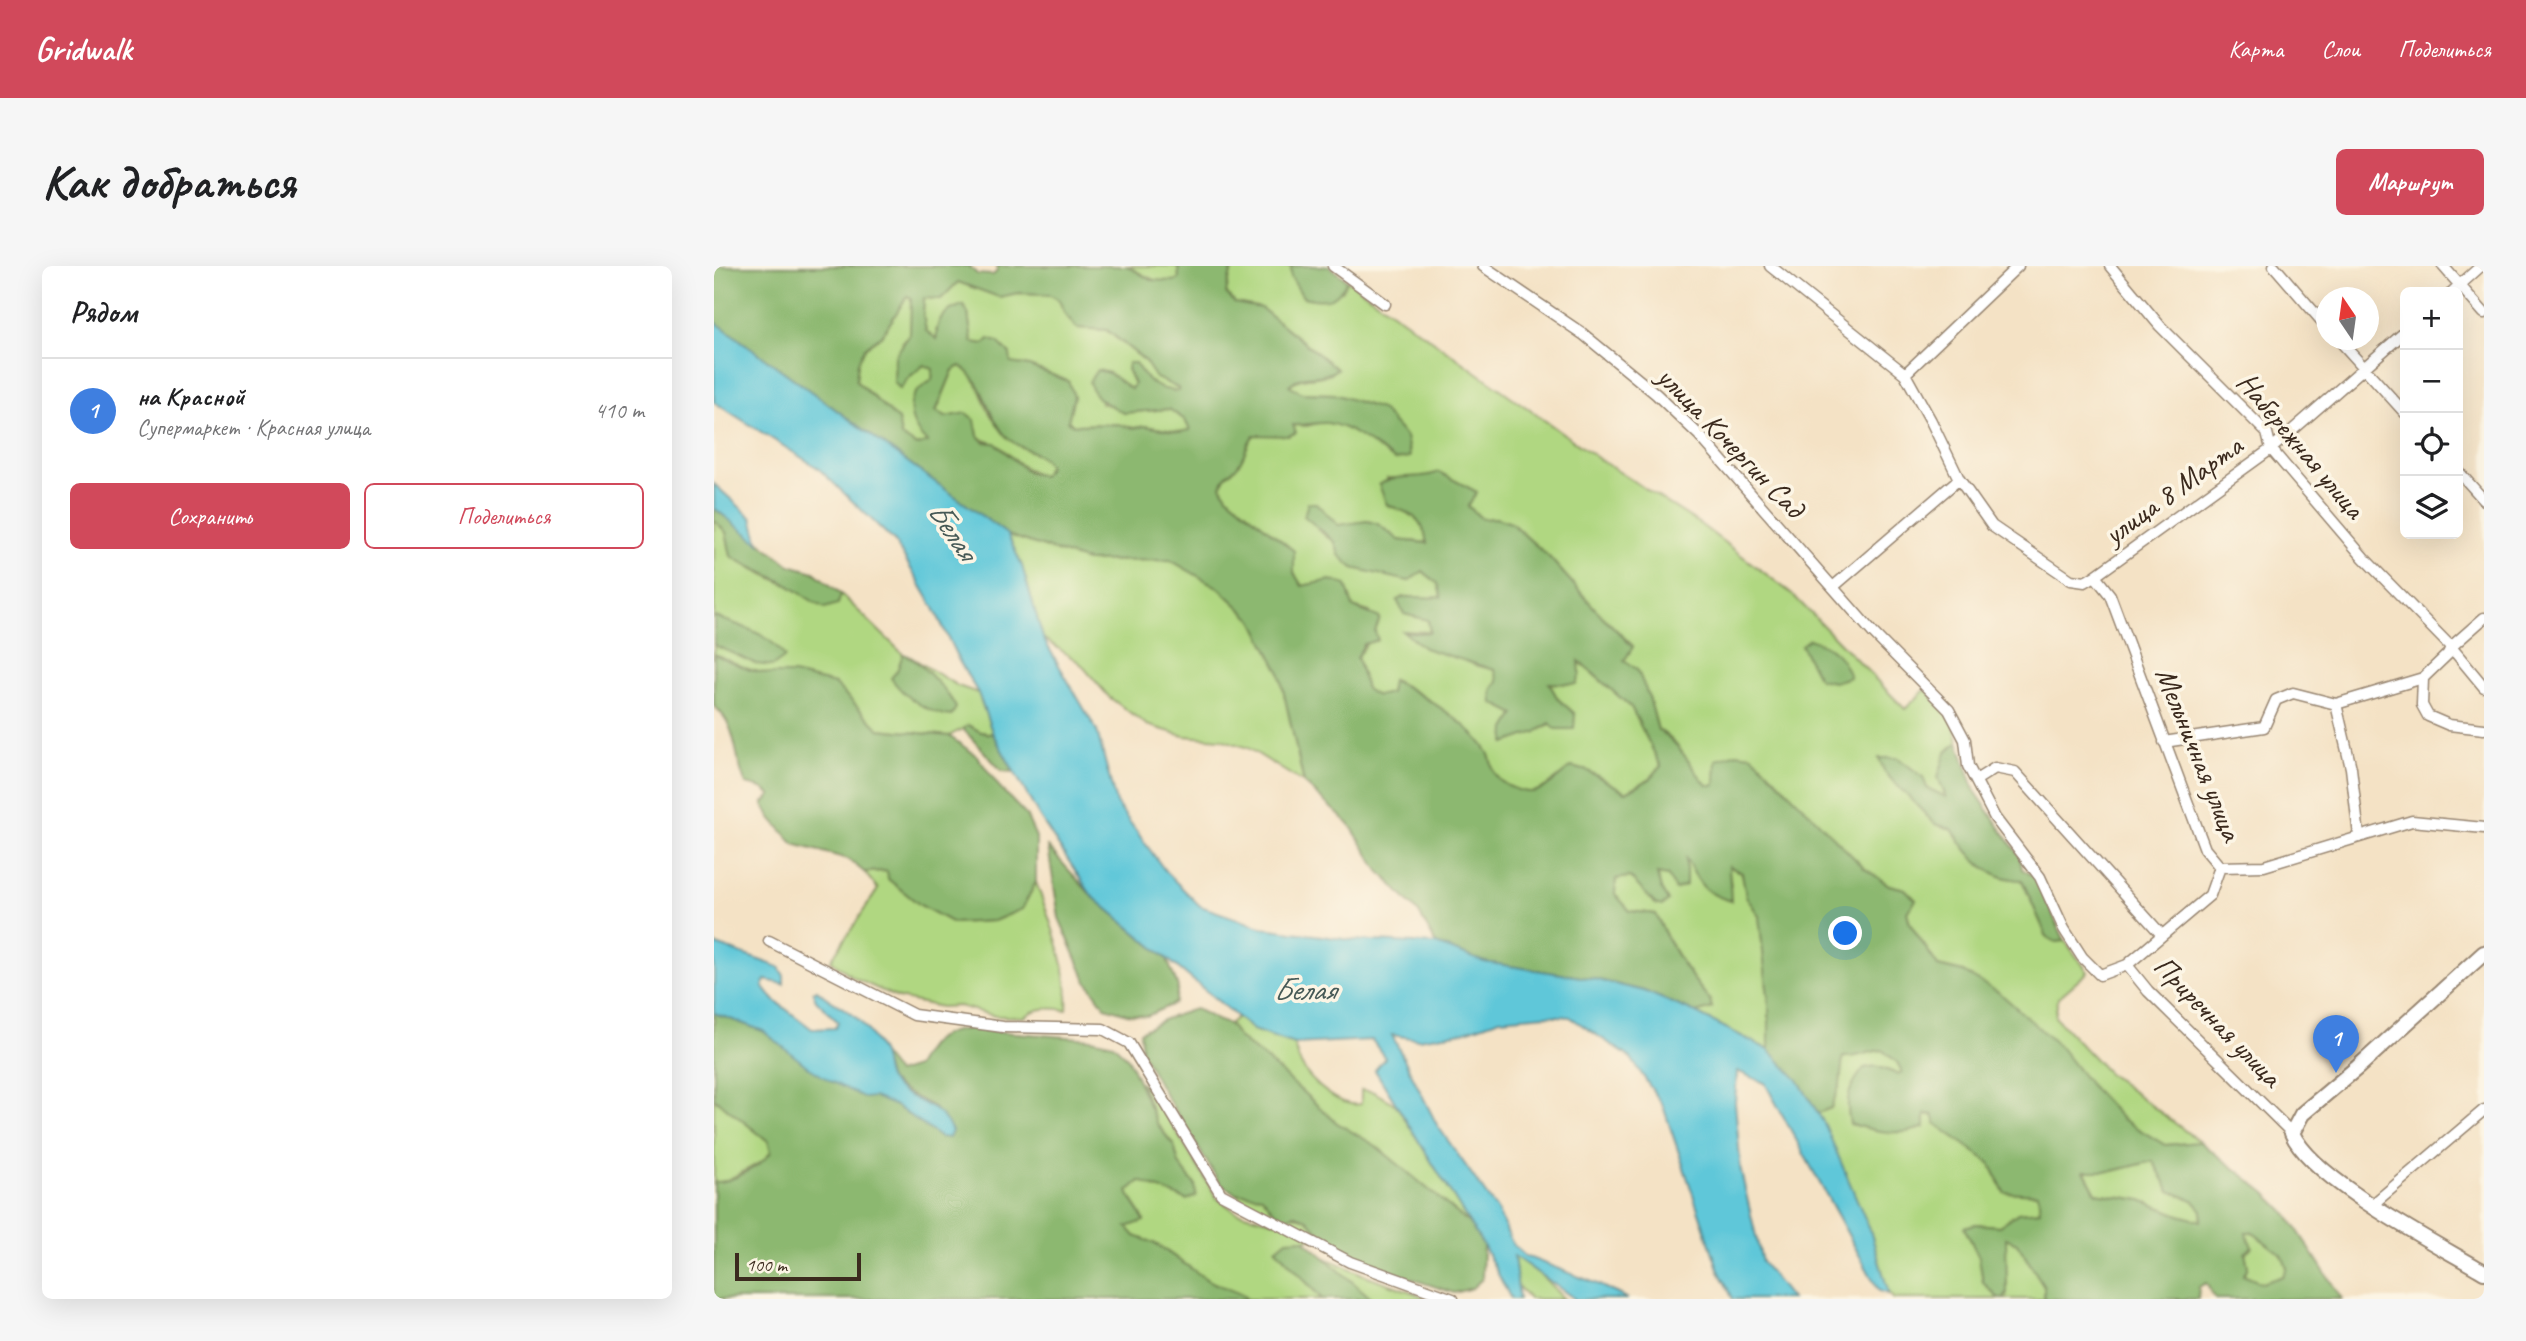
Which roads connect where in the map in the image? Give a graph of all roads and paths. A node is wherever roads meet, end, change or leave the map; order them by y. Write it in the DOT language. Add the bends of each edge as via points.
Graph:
graph roads {
  1 [pos="1333,266"];
  2 [pos="1483,266"];
  3 [pos="2018,266"];
  4 [pos="2110,266"];
  5 [pos="2274,266"];
  6 [pos="2443,266"];
  7 [pos="2481,266"];
  8 [pos="1777,268"];
  9 [pos="2455,287"];
  10 [pos="2458,287"];
  11 [pos="2463,295"];
  12 [pos="1385,304"];
  13 [pos="2484,313"];
  14 [pos="2316,314"];
  15 [pos="2400,336"];
  16 [pos="2348,350"];
  17 [pos="2364,368"];
  18 [pos="1905,374"];
  19 [pos="2400,408"];
  20 [pos="2271,449"];
  21 [pos="2462,476"];
  22 [pos="1959,479"];
  23 [pos="2484,500"];
  24 [pos="2095,576"];
  25 [pos="1833,587"];
  26 [pos="2484,618"];
  27 [pos="2451,647"];
  28 [pos="2423,678"];
  29 [pos="2484,687"];
  30 [pos="2336,704"];
  31 [pos="2484,729"];
  32 [pos="2164,742"];
  33 [pos="1976,780"];
  34 [pos="2484,828"];
  35 [pos="2359,836"];
  36 [pos="2220,867"];
  37 [pos="2161,934"];
  38 [pos="769,940"];
  39 [pos="2484,953"];
  40 [pos="2127,965"];
  41 [pos="2484,1110"];
  42 [pos="2292,1133"];
  43 [pos="2372,1205"];
  44 [pos="2484,1272"];
  45 [pos="1453,1299"];
  1 -- 12 [label="street"];
  2 -- 25 [label="street, улица Кочергин Сад" via="1583,334 1656,394 1699,435"];
  3 -- 18 [label="street"];
  4 -- 20 [label="street, Набережная улица" via="2160,326 2267,433"];
  5 -- 14 [label="street"];
  6 -- 9 [label="street"];
  7 -- 10 [label="street"];
  8 -- 18 [label="street"];
  11 -- 13 [label="street"];
  15 -- 17 [label="street, улица 8 Марта"];
  16 -- 17 [label="street"];
  17 -- 19 [label="street"];
  17 -- 20 [label="street, улица 8 Марта"];
  18 -- 22 [label="street"];
  20 -- 24 [label="street, улица 8 Марта"];
  20 -- 27 [label="street, Набережная улица" via="2364,558"];
  21 -- 23 [label="street"];
  22 -- 24 [label="street" via="1992,526 2071,580 2085,582"];
  22 -- 25 [label="street"];
  24 -- 32 [label="street, Мельничная улица" via="2110,595"];
  25 -- 33 [label="street, Приречная улица" via="1949,710 1965,740 1968,765"];
  26 -- 27 [label="street"];
  27 -- 28 [label="street"];
  27 -- 29 [label="street, Набережная улица"];
  28 -- 30 [label="street"];
  28 -- 31 [label="street" via="2422,705 2428,716"];
  30 -- 32 [label="street" via="2293,693 2276,700 2263,727"];
  30 -- 35 [label="street" via="2351,768"];
  32 -- 36 [label="street, Мельничная улица" via="2205,849"];
  33 -- 37 [label="street, Приречная улица" via="1995,768 2015,772"];
  33 -- 40 [label="street, Приречная улица" via="1995,818 2040,877 2082,957 2100,975"];
  34 -- 35 [label="street, Мельничная улица" via="2412,821"];
  35 -- 36 [label="street, Мельничная улица" via="2264,866"];
  36 -- 37 [label="street" via="2210,895"];
  37 -- 40 [label="street"];
  38 -- 45 [label="street" via="914,1015 1003,1027 1103,1029 1129,1043 1221,1194 1350,1262"];
  39 -- 42 [label="street" via="2302,1114"];
  40 -- 42 [label="street, Приречная улица"];
  41 -- 43 [label="street"];
  42 -- 43 [label="street, Приречная улица" via="2297,1146"];
  43 -- 44 [label="street, Приречная улица"];
}
